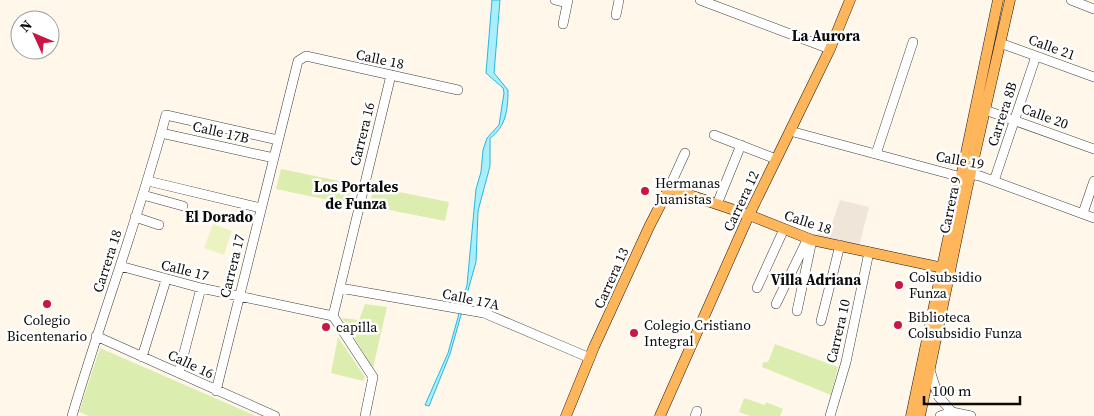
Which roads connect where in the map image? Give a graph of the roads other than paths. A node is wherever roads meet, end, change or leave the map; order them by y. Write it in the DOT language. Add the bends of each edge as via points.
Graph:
graph roads {
  1 [pos="556,0"];
  2 [pos="619,0"];
  3 [pos="700,0"];
  4 [pos="850,0"];
  5 [pos="998,0"];
  6 [pos="1010,0"];
  7 [pos="1071,0"];
  8 [pos="568,1"];
  9 [pos="712,2"];
  10 [pos="1094,9"];
  11 [pos="616,15"];
  12 [pos="563,24"];
  13 [pos="913,42"];
  14 [pos="1000,43"];
  15 [pos="830,49"];
  16 [pos="1036,56"];
  17 [pos="298,61"];
  18 [pos="391,75"];
  19 [pos="1094,77"];
  20 [pos="458,90"];
  21 [pos="985,110"];
  22 [pos="166,115"];
  23 [pos="1015,119"];
  24 [pos="790,131"];
  25 [pos="162,133"];
  26 [pos="714,135"];
  27 [pos="278,140"];
  28 [pos="741,145"];
  29 [pos="1094,149"];
  30 [pos="685,153"];
  31 [pos="876,154"];
  32 [pos="274,158"];
  33 [pos="776,159"];
  34 [pos="966,175"];
  35 [pos="148,181"];
  36 [pos="994,181"];
  37 [pos="1094,181"];
  38 [pos="669,188"];
  39 [pos="143,195"];
  40 [pos="717,204"];
  41 [pos="183,206"];
  42 [pos="261,208"];
  43 [pos="1083,213"];
  44 [pos="749,215"];
  45 [pos="135,217"];
  46 [pos="1094,218"];
  47 [pos="159,225"];
  48 [pos="784,229"];
  49 [pos="810,239"];
  50 [pos="840,246"];
  51 [pos="869,252"];
  52 [pos="120,266"];
  53 [pos="943,268"];
  54 [pos="166,280"];
  55 [pos="201,288"];
  56 [pos="340,288"];
  57 [pos="757,288"];
  58 [pos="238,296"];
  59 [pos="776,304"];
  60 [pos="797,311"];
  61 [pos="333,316"];
  62 [pos="821,321"];
  63 [pos="96,336"];
  64 [pos="142,357"];
  65 [pos="590,358"];
  66 [pos="930,370"];
  67 [pos="179,372"];
  68 [pos="216,391"];
  69 [pos="952,412"];
  70 [pos="72,416"];
  71 [pos="275,416"];
  72 [pos="365,416"];
  73 [pos="566,416"];
  74 [pos="660,416"];
  75 [pos="830,416"];
  76 [pos="911,416"];
  77 [pos="920,416"];
  78 [pos="940,416"];
  79 [pos="971,416"];
  1 -- 8 [label="street"];
  2 -- 11 [label="street"];
  3 -- 9 [label="street"];
  4 -- 15 [label="main road, Carrera 12"];
  5 -- 34 [label="main road, Carrera 9"];
  6 -- 14 [label="main road, Carrera 9"];
  7 -- 10 [label="street"];
  8 -- 12 [label="street"];
  9 -- 15 [label="street"];
  13 -- 31 [label="street"];
  14 -- 16 [label="street, Calle 21"];
  14 -- 21 [label="main road, Carrera 9"];
  15 -- 24 [label="main road, Carrera 12"];
  16 -- 19 [label="street, Calle 21"];
  16 -- 23 [label="street, Carrera 8B"];
  17 -- 18 [label="street, Calle 18" via="306,56"];
  17 -- 27 [label="street, Carrera 17"];
  18 -- 20 [label="street, Calle 18"];
  18 -- 56 [label="street, Carrera 16"];
  21 -- 23 [label="street, Calle 20"];
  21 -- 34 [label="main road, Carrera 9"];
  22 -- 25 [label="street, Carrera 18"];
  22 -- 27 [label="street, Calle 17B"];
  23 -- 29 [label="street, Calle 20"];
  23 -- 36 [label="street, Carrera 8B"];
  24 -- 31 [label="street, Calle 19"];
  24 -- 33 [label="main road, Carrera 12"];
  25 -- 32 [label="street, Calle 17B"];
  25 -- 35 [label="street, Carrera 18"];
  26 -- 28 [label="street"];
  27 -- 32 [label="street, Carrera 17"];
  28 -- 33 [label="street"];
  28 -- 40 [label="street"];
  30 -- 38 [label="street, Carrera 13"];
  31 -- 34 [label="street, Calle 19"];
  32 -- 42 [label="street, Carrera 17"];
  33 -- 44 [label="main road, Carrera 12"];
  34 -- 36 [label="street, Calle 19"];
  34 -- 53 [label="main road, Carrera 9"];
  34 -- 66 [label="main road, Carrera 9"];
  35 -- 39 [label="street, Carrera 18"];
  35 -- 42 [label="street"];
  36 -- 43 [label="street, Calle 19"];
  37 -- 43 [label="street"];
  38 -- 40 [label="main road, Calle 18"];
  38 -- 65 [label="main road, Carrera 13" via="648,227"];
  39 -- 41 [label="street"];
  39 -- 45 [label="street, Carrera 18"];
  40 -- 44 [label="main road, Calle 18"];
  42 -- 58 [label="street, Carrera 17"];
  43 -- 46 [label="street, Calle 19"];
  44 -- 48 [label="main road, Calle 18"];
  44 -- 74 [label="main road, Carrera 12"];
  45 -- 47 [label="street"];
  45 -- 52 [label="street, Carrera 18"];
  48 -- 49 [label="main road, Calle 18"];
  48 -- 57 [label="street"];
  49 -- 50 [label="main road, Calle 18"];
  49 -- 59 [label="street"];
  49 -- 60 [label="street"];
  50 -- 51 [label="main road, Calle 18"];
  50 -- 62 [label="street"];
  51 -- 53 [label="main road, Calle 18"];
  51 -- 75 [label="street, Carrera 10" via="846,362"];
  52 -- 54 [label="street, Calle 17"];
  52 -- 63 [label="street, Carrera 18"];
  53 -- 76 [label="main road, Carrera 9"];
  54 -- 55 [label="street, Calle 17"];
  54 -- 64 [label="street"];
  55 -- 58 [label="street, Calle 17"];
  55 -- 67 [label="street"];
  56 -- 61 [label="street, Carrera 16"];
  56 -- 65 [label="street, Calle 17A" via="493,316"];
  58 -- 61 [label="street, Calle 17"];
  58 -- 68 [label="street, Carrera 17"];
  61 -- 72 [label="street" via="373,377"];
  63 -- 64 [label="street, Calle 16"];
  63 -- 70 [label="street, Carrera 18"];
  64 -- 67 [label="street, Calle 16"];
  65 -- 73 [label="main road, Carrera 13"];
  66 -- 69 [label="street" via="938,396"];
  66 -- 77 [label="main road, Carrera 9"];
  67 -- 68 [label="street, Calle 16"];
  68 -- 71 [label="street, Calle 16"];
  69 -- 78 [label="street"];
  69 -- 79 [label="street"];
}
